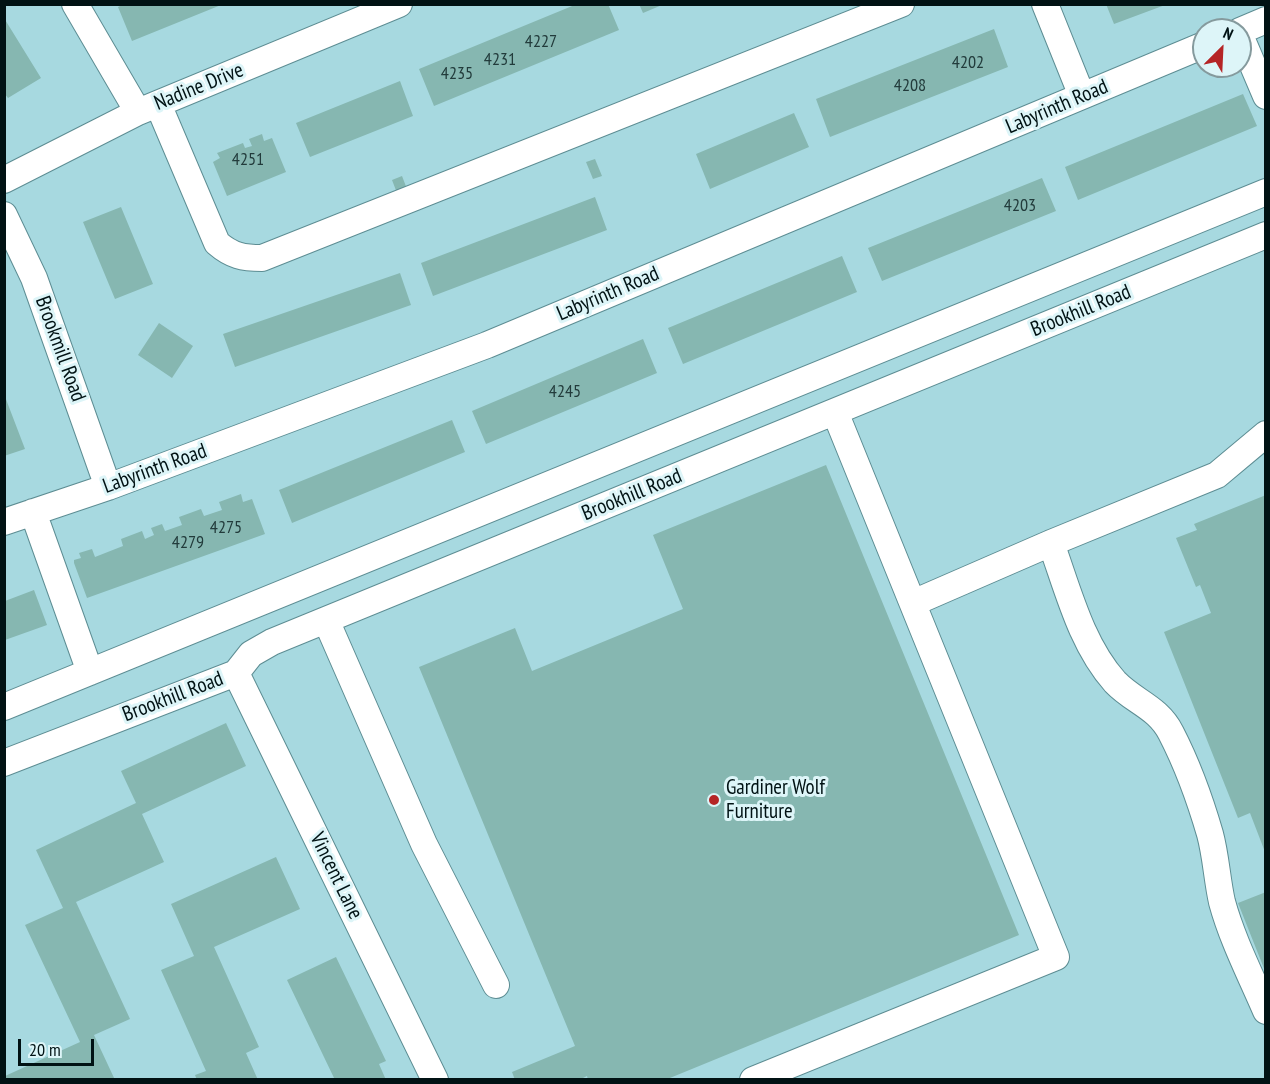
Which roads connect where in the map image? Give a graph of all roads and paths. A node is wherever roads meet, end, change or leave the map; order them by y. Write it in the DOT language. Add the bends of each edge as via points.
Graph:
graph roads {
  1 [pos="75,4"];
  2 [pos="399,4"];
  3 [pos="1045,4"];
  4 [pos="1258,4"];
  5 [pos="886,7"];
  6 [pos="1265,20"];
  7 [pos="1192,50"];
  8 [pos="1252,63"];
  9 [pos="1082,96"];
  10 [pos="1266,96"];
  11 [pos="148,108"];
  12 [pos="4,180"];
  13 [pos="1266,192"];
  14 [pos="4,215"];
  15 [pos="1266,235"];
  16 [pos="836,412"];
  17 [pos="1266,434"];
  18 [pos="108,487"];
  19 [pos="33,512"];
  20 [pos="4,522"];
  21 [pos="1051,543"];
  22 [pos="913,603"];
  23 [pos="326,620"];
  24 [pos="90,672"];
  25 [pos="236,673"];
  26 [pos="4,707"];
  27 [pos="4,763"];
  28 [pos="496,985"];
  29 [pos="1266,1011"];
  30 [pos="435,1080"];
  31 [pos="753,1080"];
  1 -- 11 [label="street"];
  2 -- 11 [label="street, Nadine Drive"];
  3 -- 9 [label="street"];
  4 -- 6 [label="street"];
  5 -- 11 [label="street" via="262,258 230,254 217,243"];
  7 -- 9 [label="street, Labyrinth Road"];
  8 -- 10 [label="street"];
  9 -- 18 [label="street, Labyrinth Road" via="487,345"];
  11 -- 12 [label="street, Nadine Drive"];
  13 -- 24 [label="street"];
  14 -- 18 [label="street, Brookmill Road" via="34,278"];
  15 -- 16 [label="street, Brookhill Road"];
  16 -- 22 [label="street"];
  16 -- 23 [label="street, Brookhill Road"];
  17 -- 21 [label="street" via="1217,476"];
  18 -- 19 [label="street, Labyrinth Road"];
  19 -- 20 [label="street, Labyrinth Road"];
  19 -- 24 [label="street"];
  21 -- 22 [label="street"];
  21 -- 29 [label="street" via="1086,638 1098,659 1131,696 1164,718 1173,736 1210,835 1223,903"];
  22 -- 31 [label="street" via="1056,957"];
  23 -- 25 [label="street, Brookhill Road" via="251,654"];
  23 -- 28 [label="street" via="424,844"];
  24 -- 26 [label="street"];
  25 -- 27 [label="street, Brookhill Road"];
  25 -- 30 [label="street, Vincent Lane"];
}
